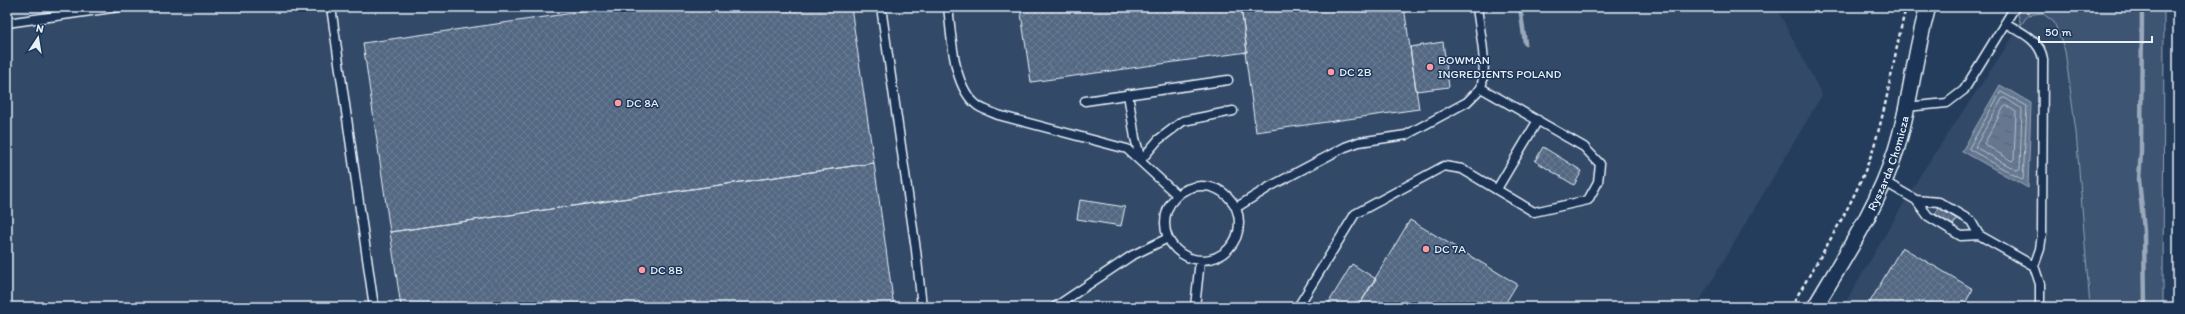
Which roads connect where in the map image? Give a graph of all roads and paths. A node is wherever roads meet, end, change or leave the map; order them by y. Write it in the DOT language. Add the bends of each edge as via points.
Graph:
graph roads {
  1 [pos="119,7"];
  2 [pos="331,7"];
  3 [pos="881,7"];
  4 [pos="948,7"];
  5 [pos="1477,7"];
  6 [pos="1906,7"];
  7 [pos="1928,7"];
  8 [pos="2015,7"];
  9 [pos="7,23"];
  10 [pos="2005,23"];
  11 [pos="1228,80"];
  12 [pos="1481,88"];
  13 [pos="1128,94"];
  14 [pos="1085,101"];
  15 [pos="1906,107"];
  16 [pos="1233,111"];
  17 [pos="1538,120"];
  18 [pos="1141,160"];
  19 [pos="1885,182"];
  20 [pos="1497,189"];
  21 [pos="1178,195"];
  22 [pos="1916,200"];
  23 [pos="1237,206"];
  24 [pos="1979,235"];
  25 [pos="1168,238"];
  26 [pos="1200,260"];
  27 [pos="2034,266"];
  28 [pos="374,307"];
  29 [pos="922,307"];
  30 [pos="1055,307"];
  31 [pos="1195,307"];
  32 [pos="1298,307"];
  33 [pos="1791,307"];
  34 [pos="1815,307"];
  35 [pos="2040,307"];
  1 -- 9 [label="lane"];
  2 -- 28 [label="lane"];
  3 -- 29 [label="lane"];
  4 -- 18 [label="lane" via="958,76 967,95 979,106 998,115 1127,149"];
  5 -- 12 [label="lane" via="1485,74"];
  6 -- 33 [label="path" via="1873,150 1845,210"];
  7 -- 15 [label="street, Ryszarda Chomicza"];
  8 -- 10 [label="lane"];
  10 -- 15 [label="lane" via="1964,90 1947,103"];
  10 -- 27 [label="lane" via="2036,43 2041,48 2043,59 2042,234"];
  11 -- 13 [label="lane"];
  12 -- 17 [label="lane"];
  12 -- 23 [label="lane" via="1467,102 1406,135 1359,142 1345,147"];
  13 -- 14 [label="lane"];
  13 -- 18 [label="lane"];
  15 -- 19 [label="street, Ryszarda Chomicza"];
  16 -- 18 [label="lane" via="1183,121 1158,140"];
  17 -- 20 [label="lane"];
  17 -- 20 [label="lane" via="1584,147 1600,164 1598,182 1588,200 1534,212"];
  18 -- 21 [label="lane"];
  19 -- 22 [label="lane"];
  19 -- 34 [label="street, Ryszarda Chomicza"];
  20 -- 32 [label="lane" via="1462,169 1444,166 1355,214"];
  21 -- 23 [label="lane" via="1188,188 1200,185 1212,187 1224,192"];
  21 -- 25 [label="lane" via="1170,204 1165,216"];
  22 -- 24 [label="lane" via="1938,202 1971,221"];
  22 -- 24 [label="lane" via="1928,216 1960,236"];
  23 -- 26 [label="lane" via="1240,224 1231,247 1222,255"];
  24 -- 27 [label="lane"];
  25 -- 26 [label="lane" via="1176,249 1186,256"];
  25 -- 30 [label="lane" via="1131,256"];
  26 -- 31 [label="lane"];
  27 -- 35 [label="lane" via="2040,284"];
}
